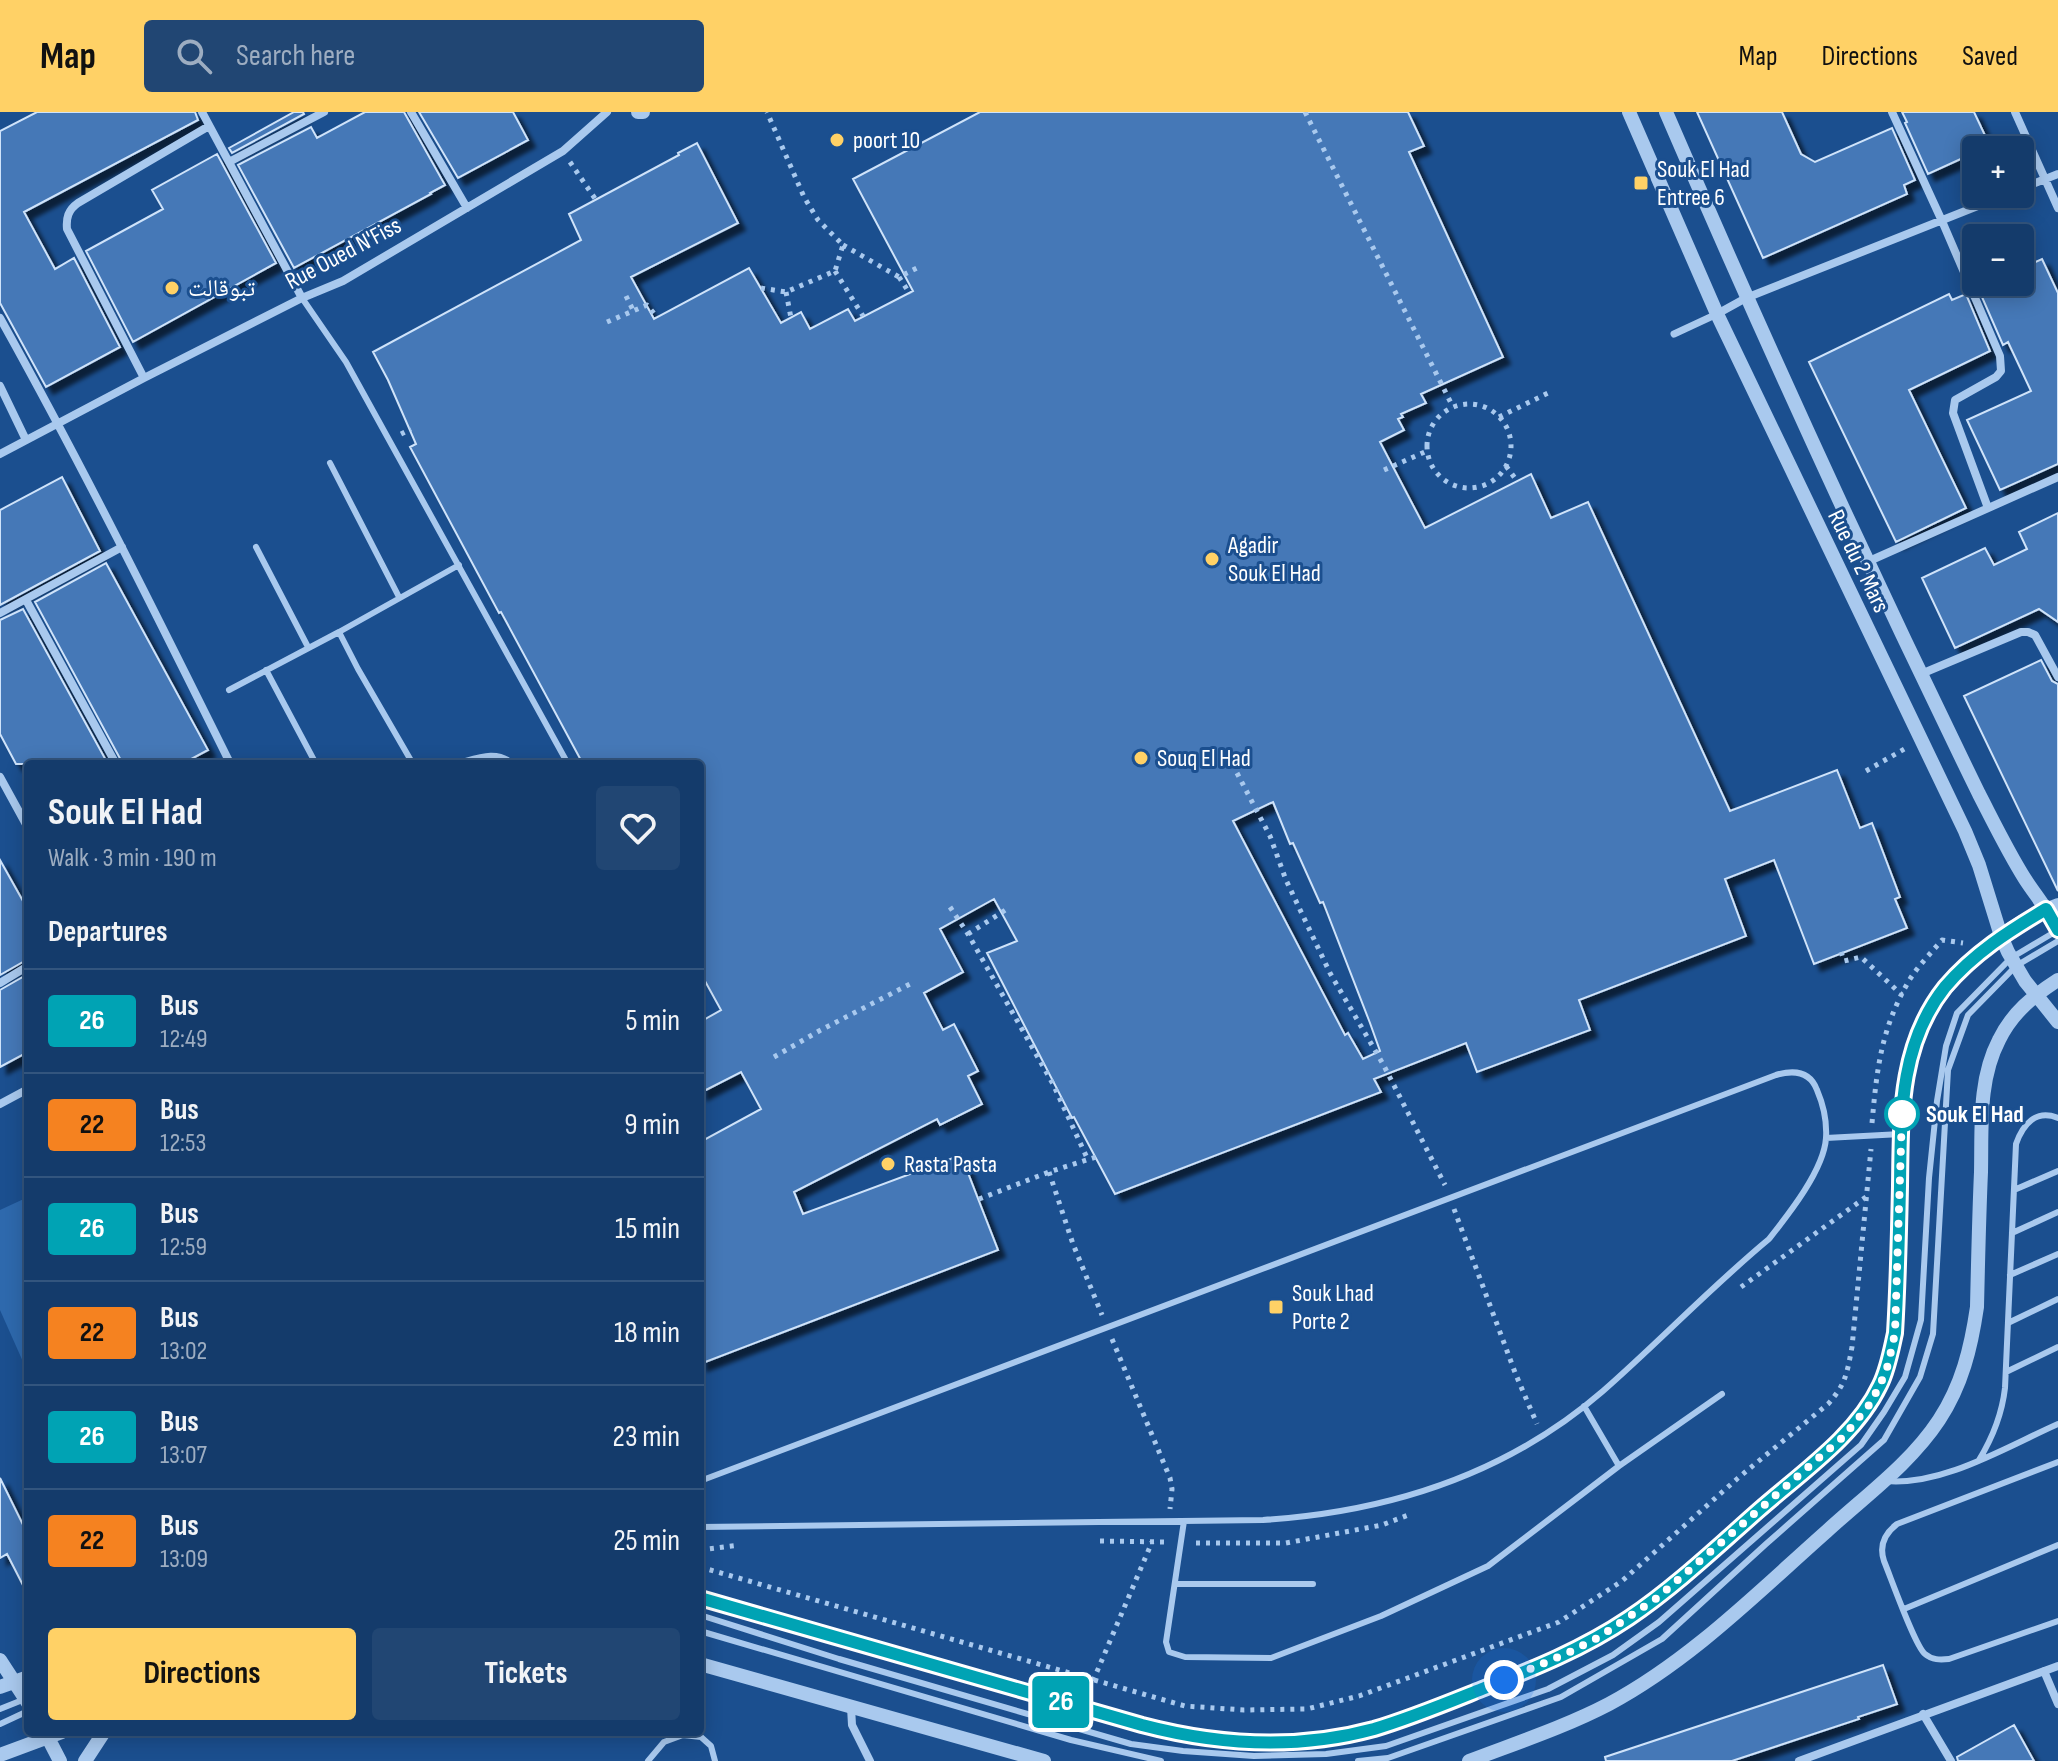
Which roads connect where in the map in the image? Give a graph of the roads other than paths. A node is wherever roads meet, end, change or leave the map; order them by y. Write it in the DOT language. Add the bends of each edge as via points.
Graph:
graph roads {
  1 [pos="202,112"];
  2 [pos="324,112"];
  3 [pos="411,112"];
  4 [pos="607,112"];
  5 [pos="1629,112"];
  6 [pos="1666,112"];
  7 [pos="1892,112"];
  8 [pos="2015,112"];
  9 [pos="209,126"];
  10 [pos="229,162"];
  11 [pos="2058,174"];
  12 [pos="2045,179"];
  13 [pos="2034,183"];
  14 [pos="467,208"];
  15 [pos="1974,208"];
  16 [pos="2058,208"];
  17 [pos="1942,221"];
  18 [pos="302,298"];
  19 [pos="1746,298"];
  20 [pos="1717,314"];
  21 [pos="0,318"];
  22 [pos="1674,334"];
  23 [pos="144,378"];
  24 [pos="0,386"];
  25 [pos="57,423"];
  26 [pos="26,440"];
  27 [pos="0,454"];
  28 [pos="330,463"];
  29 [pos="2058,477"];
  30 [pos="1988,508"];
  31 [pos="122,547"];
  32 [pos="256,547"];
  33 [pos="1867,562"];
  34 [pos="459,565"];
  35 [pos="399,597"];
  36 [pos="26,600"];
  37 [pos="0,613"];
  38 [pos="339,632"];
  39 [pos="308,647"];
  40 [pos="266,670"];
  41 [pos="1921,674"];
  42 [pos="2058,677"];
  43 [pos="229,690"];
  44 [pos="114,760"];
  45 [pos="227,760"];
  46 [pos="314,760"];
  47 [pos="411,760"];
  48 [pos="474,760"];
  49 [pos="509,760"];
  50 [pos="566,760"];
  51 [pos="0,777"];
  52 [pos="24,821"];
  53 [pos="2052,907"];
  54 [pos="2058,930"];
  55 [pos="2001,936"];
  56 [pos="2058,941"];
  57 [pos="2014,962"];
  58 [pos="24,968"];
  59 [pos="2058,980"];
  60 [pos="0,983"];
  61 [pos="2035,994"];
  62 [pos="2058,1022"];
  63 [pos="24,1091"];
  64 [pos="0,1104"];
  65 [pos="2058,1118"];
  66 [pos="1901,1134"];
  67 [pos="1826,1138"];
  68 [pos="2058,1171"];
  69 [pos="2014,1190"];
  70 [pos="2058,1212"];
  71 [pos="2012,1233"];
  72 [pos="2058,1254"];
  73 [pos="2010,1275"];
  74 [pos="2058,1299"];
  75 [pos="2008,1323"];
  76 [pos="2058,1347"];
  77 [pos="2006,1372"];
  78 [pos="1722,1394"];
  79 [pos="1584,1406"];
  80 [pos="2058,1424"];
  81 [pos="1979,1460"];
  82 [pos="2058,1462"];
  83 [pos="1619,1466"];
  84 [pos="704,1479"];
  85 [pos="1883,1481"];
  86 [pos="1184,1521"];
  87 [pos="704,1527"];
  88 [pos="2058,1545"];
  89 [pos="1175,1584"];
  90 [pos="1313,1584"];
  91 [pos="704,1599"];
  92 [pos="1904,1609"];
  93 [pos="704,1616"];
  94 [pos="2058,1621"];
  95 [pos="704,1632"];
  96 [pos="0,1660"];
  97 [pos="704,1665"];
  98 [pos="2058,1666"];
  99 [pos="2044,1671"];
  100 [pos="22,1679"];
  101 [pos="0,1687"];
  102 [pos="24,1704"];
  103 [pos="2058,1704"];
  104 [pos="24,1705"];
  105 [pos="851,1707"];
  106 [pos="0,1709"];
  107 [pos="1923,1714"];
  108 [pos="0,1724"];
  109 [pos="44,1736"];
  110 [pos="47,1736"];
  111 [pos="101,1736"];
  112 [pos="680,1736"];
  113 [pos="692,1736"];
  114 [pos="2,1755"];
  115 [pos="60,1761"];
  116 [pos="85,1761"];
  117 [pos="648,1761"];
  118 [pos="715,1761"];
  119 [pos="870,1761"];
  120 [pos="1044,1761"];
  121 [pos="1161,1761"];
  122 [pos="1358,1761"];
  123 [pos="1469,1761"];
  124 [pos="1799,1761"];
  125 [pos="1951,1761"];
  1 -- 9 [label="street"];
  2 -- 10 [label="street"];
  3 -- 14 [label="street"];
  4 -- 14 [label="street, Rue Oued N'Fiss" via="563,151"];
  5 -- 20 [label="street, Rue du 2 Mars"];
  6 -- 19 [label="street, Rue du 2 Mars"];
  7 -- 17 [label="street"];
  8 -- 12 [label="street"];
  9 -- 10 [label="street"];
  9 -- 23 [label="street" via="78,203 66,220"];
  10 -- 18 [label="street"];
  11 -- 12 [label="street"];
  12 -- 13 [label="street"];
  12 -- 16 [label="street"];
  14 -- 18 [label="street, Rue Oued N'Fiss" via="343,281"];
  15 -- 17 [label="street"];
  17 -- 19 [label="street"];
  17 -- 30 [label="street" via="2000,356 1996,377 1953,405"];
  18 -- 23 [label="street, Rue Oued N'Fiss"];
  18 -- 34 [label="lane" via="346,362"];
  19 -- 20 [label="street"];
  19 -- 33 [label="street, Rue du 2 Mars"];
  20 -- 22 [label="street"];
  20 -- 55 [label="street, Rue du 2 Mars" via="1965,831"];
  21 -- 25 [label="street"];
  23 -- 25 [label="street, Rue Oued N'Fiss"];
  24 -- 26 [label="street"];
  25 -- 26 [label="street, Rue Oued N'Fiss"];
  25 -- 31 [label="street"];
  26 -- 27 [label="street, Rue Oued N'Fiss"];
  28 -- 35 [label="lane"];
  29 -- 30 [label="street"];
  30 -- 33 [label="street"];
  31 -- 36 [label="street"];
  31 -- 45 [label="street"];
  32 -- 39 [label="lane"];
  33 -- 41 [label="street, Rue du 2 Mars"];
  34 -- 35 [label="lane"];
  34 -- 50 [label="lane"];
  35 -- 38 [label="lane"];
  36 -- 37 [label="street"];
  36 -- 44 [label="street"];
  38 -- 39 [label="lane"];
  38 -- 47 [label="lane"];
  39 -- 40 [label="lane"];
  40 -- 43 [label="lane"];
  40 -- 46 [label="lane"];
  41 -- 42 [label="street" via="2028,632 2035,635"];
  41 -- 53 [label="street, Rue du 2 Mars" via="1999,833 2026,881"];
  48 -- 49 [label="lane" via="498,755"];
  51 -- 52 [label="street"];
  53 -- 54 [label="street, Rue du 2 Mars"];
  53 -- 55 [label="street"];
  54 -- 57 [label="lane"];
  55 -- 57 [label="street, Rue du 2 Mars"];
  55 -- 66 [label="street" via="1964,966 1920,1029 1907,1067"];
  56 -- 57 [label="lane"];
  57 -- 61 [label="street, Rue du 2 Mars"];
  57 -- 93 [label="lane" via="1957,1013 1946,1046 1929,1178 1921,1320 1905,1377 1884,1412 1861,1445 1659,1622 1613,1655 1548,1689 1386,1746 1254,1756 1183,1751 1131,1744"];
  57 -- 122 [label="lane" via="1968,1015 1948,1070 1933,1334 1920,1377 1884,1440 1662,1639 1561,1697 1388,1758"];
  58 -- 60 [label="street"];
  59 -- 61 [label="street"];
  61 -- 62 [label="street, Rue du 2 Mars"];
  61 -- 85 [label="street" via="1999,1038 1986,1073 1977,1307 1968,1357 1939,1420"];
  63 -- 64 [label="street"];
  65 -- 69 [label="lane" via="2032,1118 2020,1133"];
  66 -- 67 [label="lane"];
  66 -- 91 [label="street" via="1895,1333 1880,1385 1857,1421 1684,1576 1629,1618 1537,1668 1372,1729 1306,1741 1239,1742 1172,1733"];
  67 -- 79 [label="lane" via="1819,1163 1769,1239"];
  67 -- 84 [label="lane" via="1815,1084 1802,1073 1785,1072"];
  68 -- 69 [label="lane"];
  69 -- 71 [label="lane"];
  70 -- 71 [label="lane"];
  71 -- 73 [label="lane"];
  72 -- 73 [label="lane"];
  73 -- 75 [label="lane"];
  74 -- 75 [label="lane"];
  75 -- 77 [label="lane"];
  76 -- 77 [label="lane"];
  77 -- 81 [label="lane" via="1999,1418"];
  78 -- 83 [label="lane"];
  79 -- 83 [label="lane"];
  79 -- 86 [label="lane" via="1483,1469 1423,1492 1304,1518"];
  80 -- 81 [label="lane"];
  81 -- 85 [label="lane" via="1930,1479"];
  82 -- 92 [label="lane" via="1891,1528 1882,1554"];
  83 -- 89 [label="lane" via="1488,1566 1381,1616 1271,1658 1185,1657 1169,1652"];
  85 -- 123 [label="street" via="1708,1636 1644,1684 1573,1721"];
  86 -- 87 [label="lane"];
  86 -- 89 [label="lane"];
  88 -- 92 [label="lane"];
  89 -- 90 [label="lane"];
  92 -- 94 [label="lane" via="1920,1648 1940,1660"];
  95 -- 121 [label="lane" via="1071,1740"];
  96 -- 100 [label="street"];
  97 -- 105 [label="street"];
  98 -- 99 [label="street"];
  99 -- 103 [label="street"];
  99 -- 107 [label="street"];
  100 -- 101 [label="street"];
  102 -- 106 [label="lane"];
  104 -- 108 [label="lane"];
  105 -- 119 [label="street" via="852,1725"];
  105 -- 120 [label="street"];
  107 -- 124 [label="street"];
  107 -- 125 [label="street"];
  109 -- 114 [label="street"];
  110 -- 115 [label="street"];
  111 -- 116 [label="street"];
  112 -- 117 [label="lane" via="664,1742"];
  113 -- 118 [label="lane" via="711,1746"];
}
